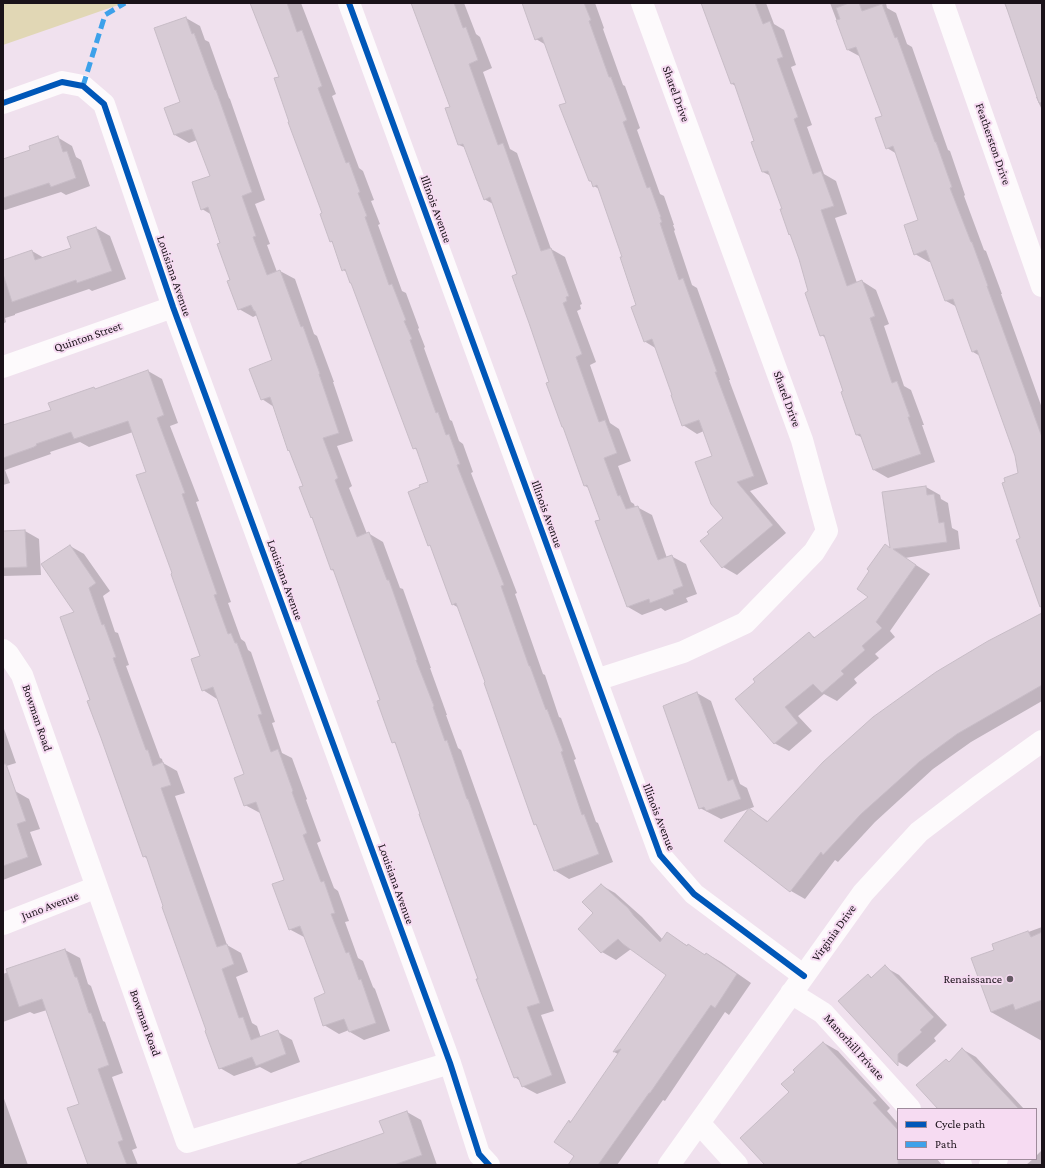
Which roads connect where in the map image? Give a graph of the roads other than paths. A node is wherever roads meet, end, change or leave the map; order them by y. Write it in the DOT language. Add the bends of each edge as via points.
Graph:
graph roads {
  1 [pos="349,3"];
  2 [pos="642,3"];
  3 [pos="943,3"];
  4 [pos="3,103"];
  5 [pos="1042,286"];
  6 [pos="173,307"];
  7 [pos="3,367"];
  8 [pos="3,650"];
  9 [pos="596,680"];
  10 [pos="1042,741"];
  11 [pos="97,888"];
  12 [pos="3,924"];
  13 [pos="804,976"];
  14 [pos="791,993"];
  15 [pos="450,1063"];
  16 [pos="909,1108"];
  17 [pos="699,1123"];
  18 [pos="489,1165"];
  19 [pos="669,1165"];
  20 [pos="737,1165"];
  1 -- 9 [label="street, Illinois Avenue"];
  2 -- 9 [label="street, Sharel Drive" via="802,440 827,531 814,552 744,623 683,652"];
  3 -- 5 [label="street, Featherston Drive"];
  4 -- 6 [label="street, Louisiana Avenue" via="62,82 83,86 104,104"];
  6 -- 7 [label="street, Quinton Street"];
  6 -- 15 [label="street, Louisiana Avenue"];
  8 -- 11 [label="street, Bowman Road" via="22,676"];
  9 -- 13 [label="street, Illinois Avenue" via="660,855 694,894"];
  10 -- 13 [label="street, Virginia Drive" via="919,832 863,893"];
  11 -- 12 [label="street, Juno Avenue"];
  11 -- 15 [label="street, Bowman Road" via="187,1142"];
  13 -- 14 [label="street, Virginia Drive"];
  14 -- 16 [label="street, Manorhill Private" via="822,1013"];
  14 -- 17 [label="street, Virginia Drive"];
  15 -- 18 [label="street, Louisiana Avenue" via="479,1154"];
  17 -- 19 [label="street, Virginia Drive"];
  17 -- 20 [label="street"];
}
